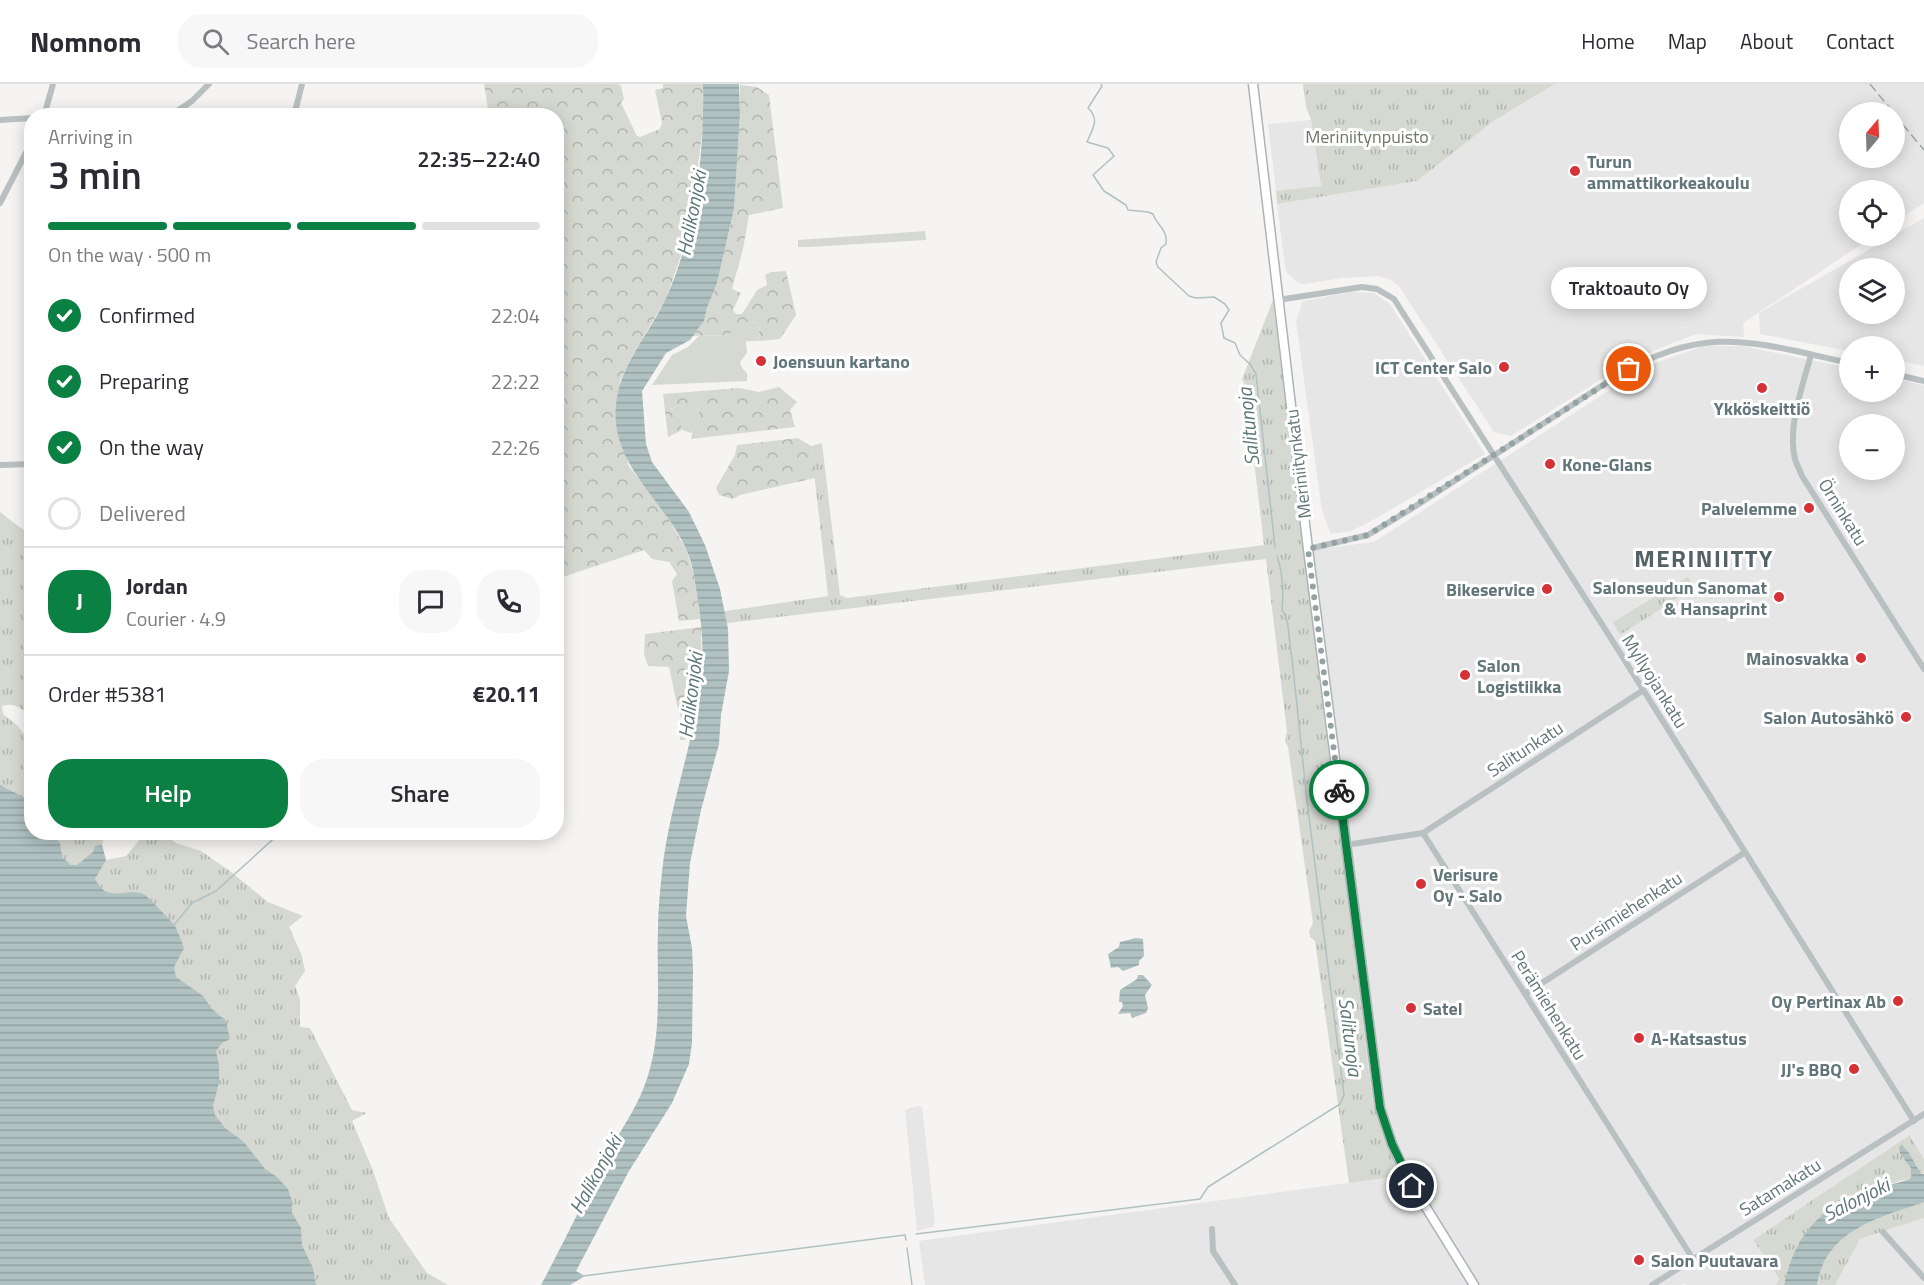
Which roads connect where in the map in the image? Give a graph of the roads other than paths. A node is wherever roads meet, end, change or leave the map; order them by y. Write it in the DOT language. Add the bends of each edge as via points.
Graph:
graph roads {
  1 [pos="53,84"];
  2 [pos="209,84"];
  3 [pos="302,84"];
  4 [pos="1253,84"];
  5 [pos="47,108"];
  6 [pos="182,108"];
  7 [pos="296,108"];
  8 [pos="24,118"];
  9 [pos="0,120"];
  10 [pos="24,156"];
  11 [pos="0,203"];
  12 [pos="1278,300"];
  13 [pos="1810,355"];
  14 [pos="1839,361"];
  15 [pos="1905,377"];
  16 [pos="1924,381"];
  17 [pos="1493,456"];
  18 [pos="24,464"];
  19 [pos="0,465"];
  20 [pos="1308,549"];
  21 [pos="1923,666"];
  22 [pos="1642,691"];
  23 [pos="1424,833"];
  24 [pos="1346,845"];
  25 [pos="1744,853"];
  26 [pos="1525,994"];
  27 [pos="1924,1114"];
  28 [pos="1914,1121"];
  29 [pos="1212,1229"];
  30 [pos="1883,1232"];
  31 [pos="1693,1259"];
  32 [pos="1924,1278"];
  33 [pos="1235,1285"];
  34 [pos="1474,1285"];
  35 [pos="1652,1285"];
  1 -- 5 [label="street"];
  2 -- 6 [label="street"];
  3 -- 7 [label="street"];
  4 -- 12 [label="main road, Meriniitynkatu"];
  8 -- 9 [label="street"];
  10 -- 11 [label="street"];
  12 -- 17 [label="street, Myllyojankatu" via="1362,287 1377,289 1394,299"];
  12 -- 20 [label="main road, Meriniitynkatu"];
  13 -- 14 [label="street"];
  13 -- 17 [label="street" via="1737,341 1700,342 1666,351 1625,371"];
  13 -- 21 [label="street, Örninkatu" via="1794,423 1795,458 1802,476"];
  15 -- 16 [label="street"];
  17 -- 20 [label="street" via="1368,535"];
  17 -- 22 [label="street, Myllyojankatu"];
  18 -- 19 [label="street"];
  20 -- 24 [label="main road, Meriniitynkatu"];
  22 -- 23 [label="street, Salitunkatu"];
  22 -- 25 [label="street, Myllyojankatu"];
  23 -- 24 [label="street"];
  23 -- 26 [label="street, Perämiehenkatu"];
  24 -- 34 [label="main road, Meriniitynkatu" via="1380,1108 1406,1175"];
  25 -- 26 [label="street, Pursimiehenkatu"];
  25 -- 28 [label="street, Myllyojankatu"];
  26 -- 31 [label="street, Perämiehenkatu"];
  27 -- 28 [label="street, Satamakatu"];
  28 -- 31 [label="street, Satamakatu"];
  29 -- 33 [label="street" via="1213,1251"];
  30 -- 32 [label="street"];
  31 -- 35 [label="street, Satamakatu"];
}
